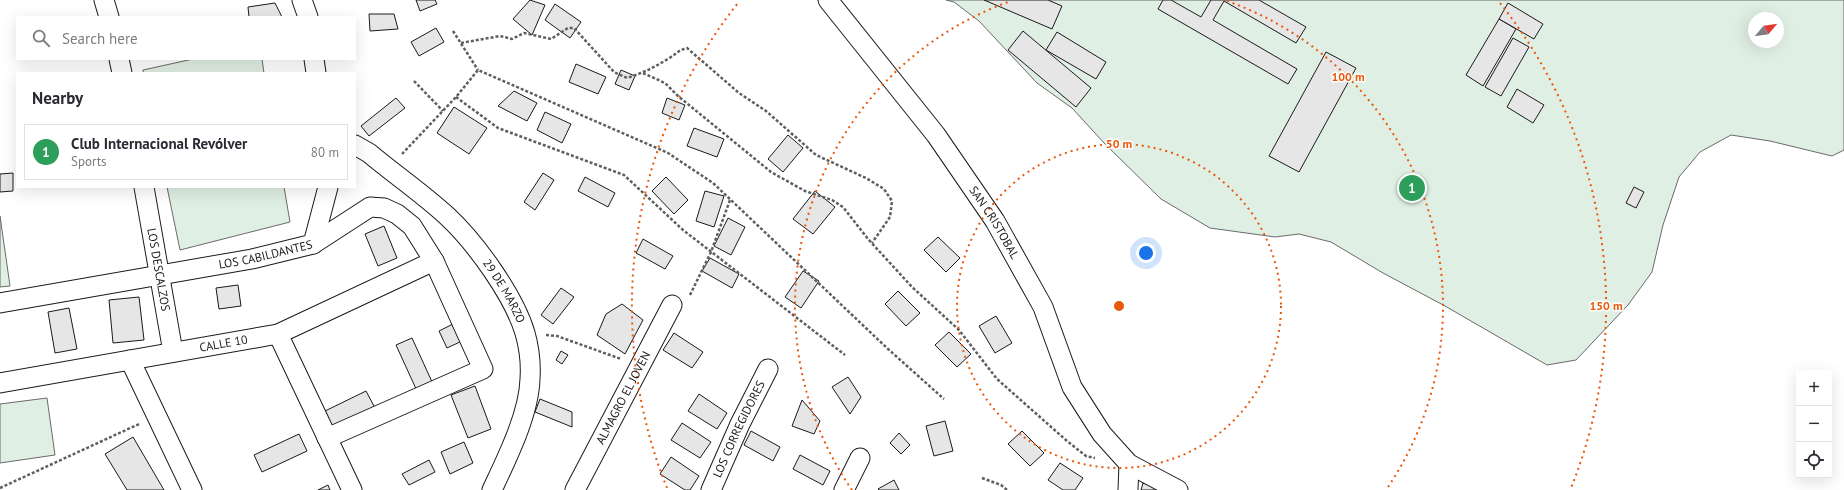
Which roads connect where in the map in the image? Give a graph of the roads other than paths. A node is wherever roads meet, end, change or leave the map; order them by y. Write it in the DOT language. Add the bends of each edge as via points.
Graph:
graph roads {
  1 [pos="104,0"];
  2 [pos="302,0"];
  3 [pos="828,0"];
  4 [pos="108,16"];
  5 [pos="308,16"];
  6 [pos="119,60"];
  7 [pos="314,60"];
  8 [pos="122,72"];
  9 [pos="316,72"];
  10 [pos="356,146"];
  11 [pos="144,188"];
  12 [pos="328,188"];
  13 [pos="313,244"];
  14 [pos="434,261"];
  15 [pos="160,276"];
  16 [pos="680,302"];
  17 [pos="0,303"];
  18 [pos="278,334"];
  19 [pos="173,352"];
  20 [pos="130,360"];
  21 [pos="768,369"];
  22 [pos="0,383"];
  23 [pos="327,438"];
  24 [pos="860,458"];
  25 [pos="1129,464"];
  26 [pos="192,490"];
  27 [pos="352,490"];
  28 [pos="492,490"];
  29 [pos="575,490"];
  30 [pos="711,490"];
  31 [pos="844,490"];
  32 [pos="1128,490"];
  33 [pos="1178,490"];
  1 -- 4 [label="street"];
  2 -- 5 [label="street"];
  3 -- 25 [label="street, SAN CRISTOBAL" via="936,135 995,220 1043,307 1072,387 1102,434"];
  6 -- 8 [label="street"];
  7 -- 9 [label="street"];
  10 -- 28 [label="street, 29 DE MARZO" via="369,153 447,216 485,259 503,288 525,333 530,356 530,380 516,435"];
  11 -- 15 [label="street, LOS DESCALZOS"];
  12 -- 13 [label="street, LOS CABILDANTES"];
  13 -- 14 [label="street" via="370,207 384,208 412,226"];
  13 -- 15 [label="street, LOS CABILDANTES"];
  14 -- 18 [label="street, CALLE 10"];
  14 -- 23 [label="street" via="483,369"];
  15 -- 17 [label="street, LOS CABILDANTES"];
  15 -- 19 [label="street, LOS DESCALZOS"];
  16 -- 29 [label="street, ALMAGRO EL JOVEN" via="640,366"];
  18 -- 19 [label="street, CALLE 10"];
  18 -- 23 [label="street"];
  19 -- 20 [label="street, CALLE 10"];
  20 -- 22 [label="street, CALLE 10"];
  20 -- 26 [label="street"];
  21 -- 30 [label="street, LOS CORREGIDORES"];
  23 -- 27 [label="street"];
  24 -- 31 [label="street"];
  25 -- 32 [label="street"];
  25 -- 33 [label="street, SAN CRISTOBAL"];
}
